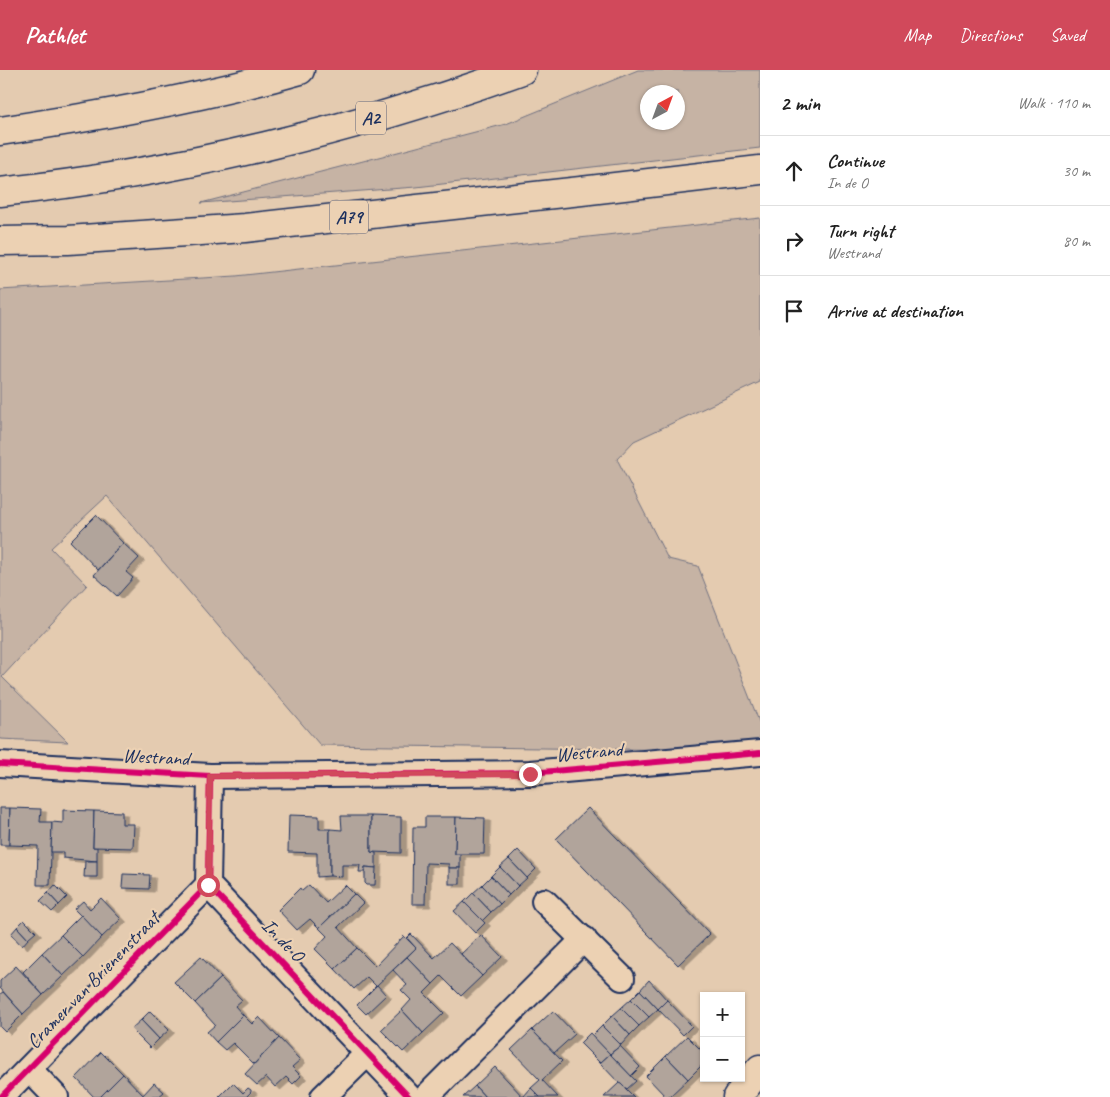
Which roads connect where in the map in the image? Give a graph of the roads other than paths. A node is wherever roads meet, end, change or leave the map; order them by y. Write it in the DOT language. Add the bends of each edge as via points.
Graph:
graph roads {
  1 [pos="300,70"];
  2 [pos="522,70"];
  3 [pos="0,131"];
  4 [pos="760,170"];
  5 [pos="0,192"];
  6 [pos="0,241"];
  7 [pos="760,753"];
  8 [pos="0,764"];
  9 [pos="210,776"];
  10 [pos="208,885"];
  11 [pos="544,901"];
  12 [pos="584,939"];
  13 [pos="622,978"];
  14 [pos="368,1053"];
  15 [pos="29,1069"];
  16 [pos="760,1069"];
  17 [pos="1,1097"];
  18 [pos="56,1097"];
  19 [pos="323,1097"];
  20 [pos="409,1097"];
  21 [pos="426,1097"];
  22 [pos="737,1097"];
  1 -- 3 [label="main road" via="173,101"];
  2 -- 5 [label="main road, A2" via="373,118 217,157 48,187"];
  4 -- 6 [label="main road, A79" via="245,228 68,240"];
  7 -- 9 [label="street, Westrand" via="530,774"];
  8 -- 9 [label="street, Westrand"];
  9 -- 10 [label="street"];
  10 -- 14 [label="street, In de O"];
  10 -- 15 [label="street, Cramer van Brienenstraat"];
  11 -- 12 [label="street"];
  12 -- 13 [label="street"];
  12 -- 21 [label="street"];
  14 -- 19 [label="street"];
  14 -- 20 [label="street, In de O"];
  15 -- 17 [label="street, Cramer van Brienenstraat"];
  15 -- 18 [label="street"];
  16 -- 22 [label="main road"];
}
